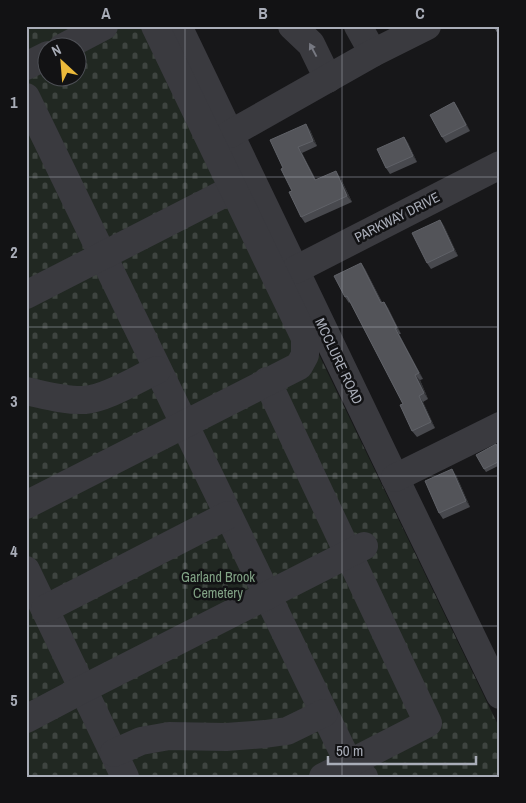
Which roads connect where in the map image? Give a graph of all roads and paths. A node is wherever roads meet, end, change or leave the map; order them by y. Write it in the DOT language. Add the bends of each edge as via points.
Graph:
graph roads {
  1 [pos="104,26"];
  2 [pos="155,26"];
  3 [pos="178,26"];
  4 [pos="292,26"];
  5 [pos="358,26"];
  6 [pos="427,26"];
  7 [pos="81,38"];
  8 [pos="373,54"];
  9 [pos="38,60"];
  10 [pos="26,66"];
  11 [pos="328,79"];
  12 [pos="26,97"];
  13 [pos="230,134"];
  14 [pos="500,165"];
  15 [pos="233,189"];
  16 [pos="103,256"];
  17 [pos="295,270"];
  18 [pos="26,295"];
  19 [pos="157,370"];
  20 [pos="267,381"];
  21 [pos="26,391"];
  22 [pos="184,424"];
  23 [pos="500,426"];
  24 [pos="395,478"];
  25 [pos="26,505"];
  26 [pos="228,515"];
  27 [pos="356,550"];
  28 [pos="26,570"];
  29 [pos="267,595"];
  30 [pos="45,609"];
  31 [pos="83,688"];
  32 [pos="500,694"];
  33 [pos="324,713"];
  34 [pos="26,719"];
  35 [pos="120,765"];
  36 [pos="356,770"];
  37 [pos="322,777"];
  1 -- 7 [label="street"];
  2 -- 15 [label="street"];
  3 -- 13 [label="street, MCCLURE ROAD"];
  11 -- 4 [label="street, one-way" via="311,44"];
  5 -- 8 [label="street"];
  6 -- 8 [label="street"];
  8 -- 11 [label="street"];
  9 -- 10 [label="street"];
  11 -- 13 [label="street"];
  12 -- 16 [label="street"];
  13 -- 17 [label="street, MCCLURE ROAD"];
  14 -- 17 [label="street, PARKWAY DRIVE"];
  15 -- 16 [label="street"];
  15 -- 20 [label="street" via="305,338 305,356 299,366"];
  16 -- 18 [label="street"];
  16 -- 19 [label="street"];
  17 -- 24 [label="street, MCCLURE ROAD"];
  19 -- 21 [label="street" via="107,394 86,400"];
  19 -- 22 [label="street"];
  20 -- 22 [label="street"];
  20 -- 27 [label="street"];
  22 -- 25 [label="street"];
  22 -- 26 [label="street"];
  23 -- 24 [label="street"];
  24 -- 32 [label="street, MCCLURE ROAD"];
  26 -- 29 [label="street"];
  26 -- 30 [label="street"];
  27 -- 29 [label="street"];
  27 -- 36 [label="street" via="428,723"];
  28 -- 30 [label="street"];
  29 -- 31 [label="street"];
  29 -- 33 [label="street"];
  30 -- 31 [label="street"];
  31 -- 34 [label="street"];
  31 -- 35 [label="street"];
  33 -- 35 [label="street" via="287,731 141,740"];
  33 -- 36 [label="street"];
  36 -- 37 [label="street"];
}
